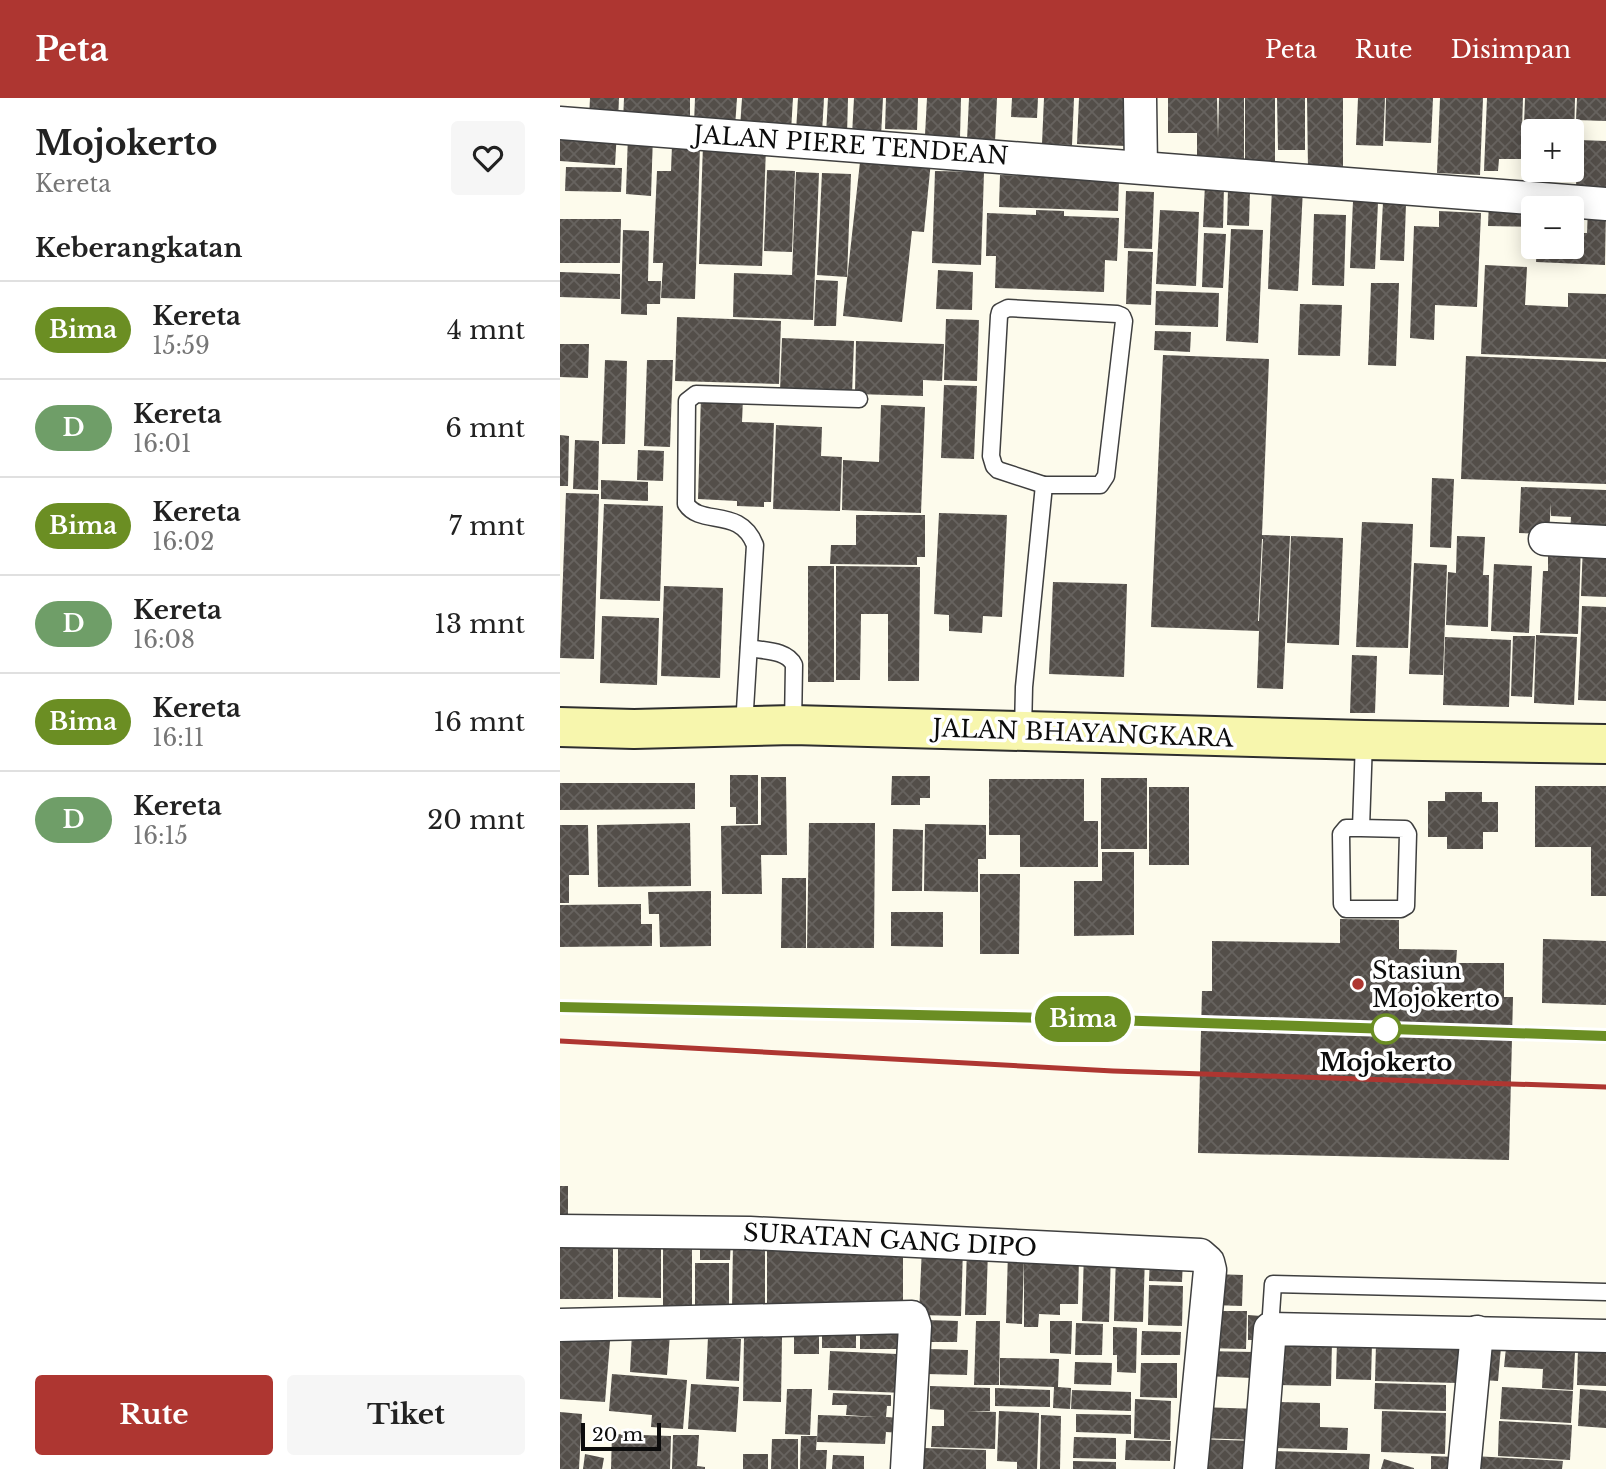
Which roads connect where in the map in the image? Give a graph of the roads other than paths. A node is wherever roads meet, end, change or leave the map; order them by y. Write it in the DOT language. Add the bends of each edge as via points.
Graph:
graph roads {
  1 [pos="1140,98"];
  2 [pos="560,123"];
  3 [pos="1141,167"];
  4 [pos="1606,204"];
  5 [pos="859,399"];
  6 [pos="1044,485"];
  7 [pos="1545,539"];
  8 [pos="1606,542"];
  9 [pos="749,649"];
  10 [pos="793,725"];
  11 [pos="744,726"];
  12 [pos="560,727"];
  13 [pos="634,729"];
  14 [pos="1023,731"];
  15 [pos="1364,740"];
  16 [pos="560,742"];
  17 [pos="1606,744"];
  18 [pos="1361,828"];
  19 [pos="560,1231"];
  20 [pos="1606,1292"];
  21 [pos="560,1325"];
  22 [pos="1270,1329"];
  23 [pos="1477,1332"];
  24 [pos="1606,1336"];
  25 [pos="907,1469"];
  26 [pos="1191,1469"];
  27 [pos="1259,1469"];
  28 [pos="1464,1469"];
  1 -- 3 [label="street"];
  2 -- 3 [label="street, JALAN PIERE TENDEAN"];
  3 -- 4 [label="street, JALAN PIERE TENDEAN"];
  5 -- 9 [label="lane" via="696,394 687,401 686,504 692,511 738,523 755,545"];
  6 -- 6 [label="lane" via="998,470 991,460 1000,312 1008,308 1118,314 1124,321 1106,477 1100,485"];
  6 -- 14 [label="lane"];
  7 -- 8 [label="street"];
  9 -- 10 [label="lane" via="791,659"];
  9 -- 11 [label="lane"];
  10 -- 11 [label="main road, JALAN BHAYANGKARA"];
  10 -- 14 [label="main road, JALAN BHAYANGKARA"];
  11 -- 13 [label="main road, JALAN BHAYANGKARA"];
  12 -- 13 [label="main road, JALAN BHAYANGKARA"];
  13 -- 16 [label="main road"];
  14 -- 15 [label="main road, JALAN BHAYANGKARA"];
  15 -- 17 [label="main road, JALAN BHAYANGKARA"];
  15 -- 18 [label="lane"];
  18 -- 18 [label="lane" via="1405,829 1408,834 1406,906 1401,909 1346,909 1342,904 1342,834 1346,828"];
  19 -- 26 [label="street, SURATAN GANG DIPO" via="750,1233 1200,1255 1210,1270"];
  20 -- 22 [label="lane" via="1273,1284"];
  21 -- 25 [label="street" via="912,1317"];
  22 -- 23 [label="street"];
  22 -- 27 [label="street"];
  23 -- 24 [label="street"];
  23 -- 28 [label="street"];
}
